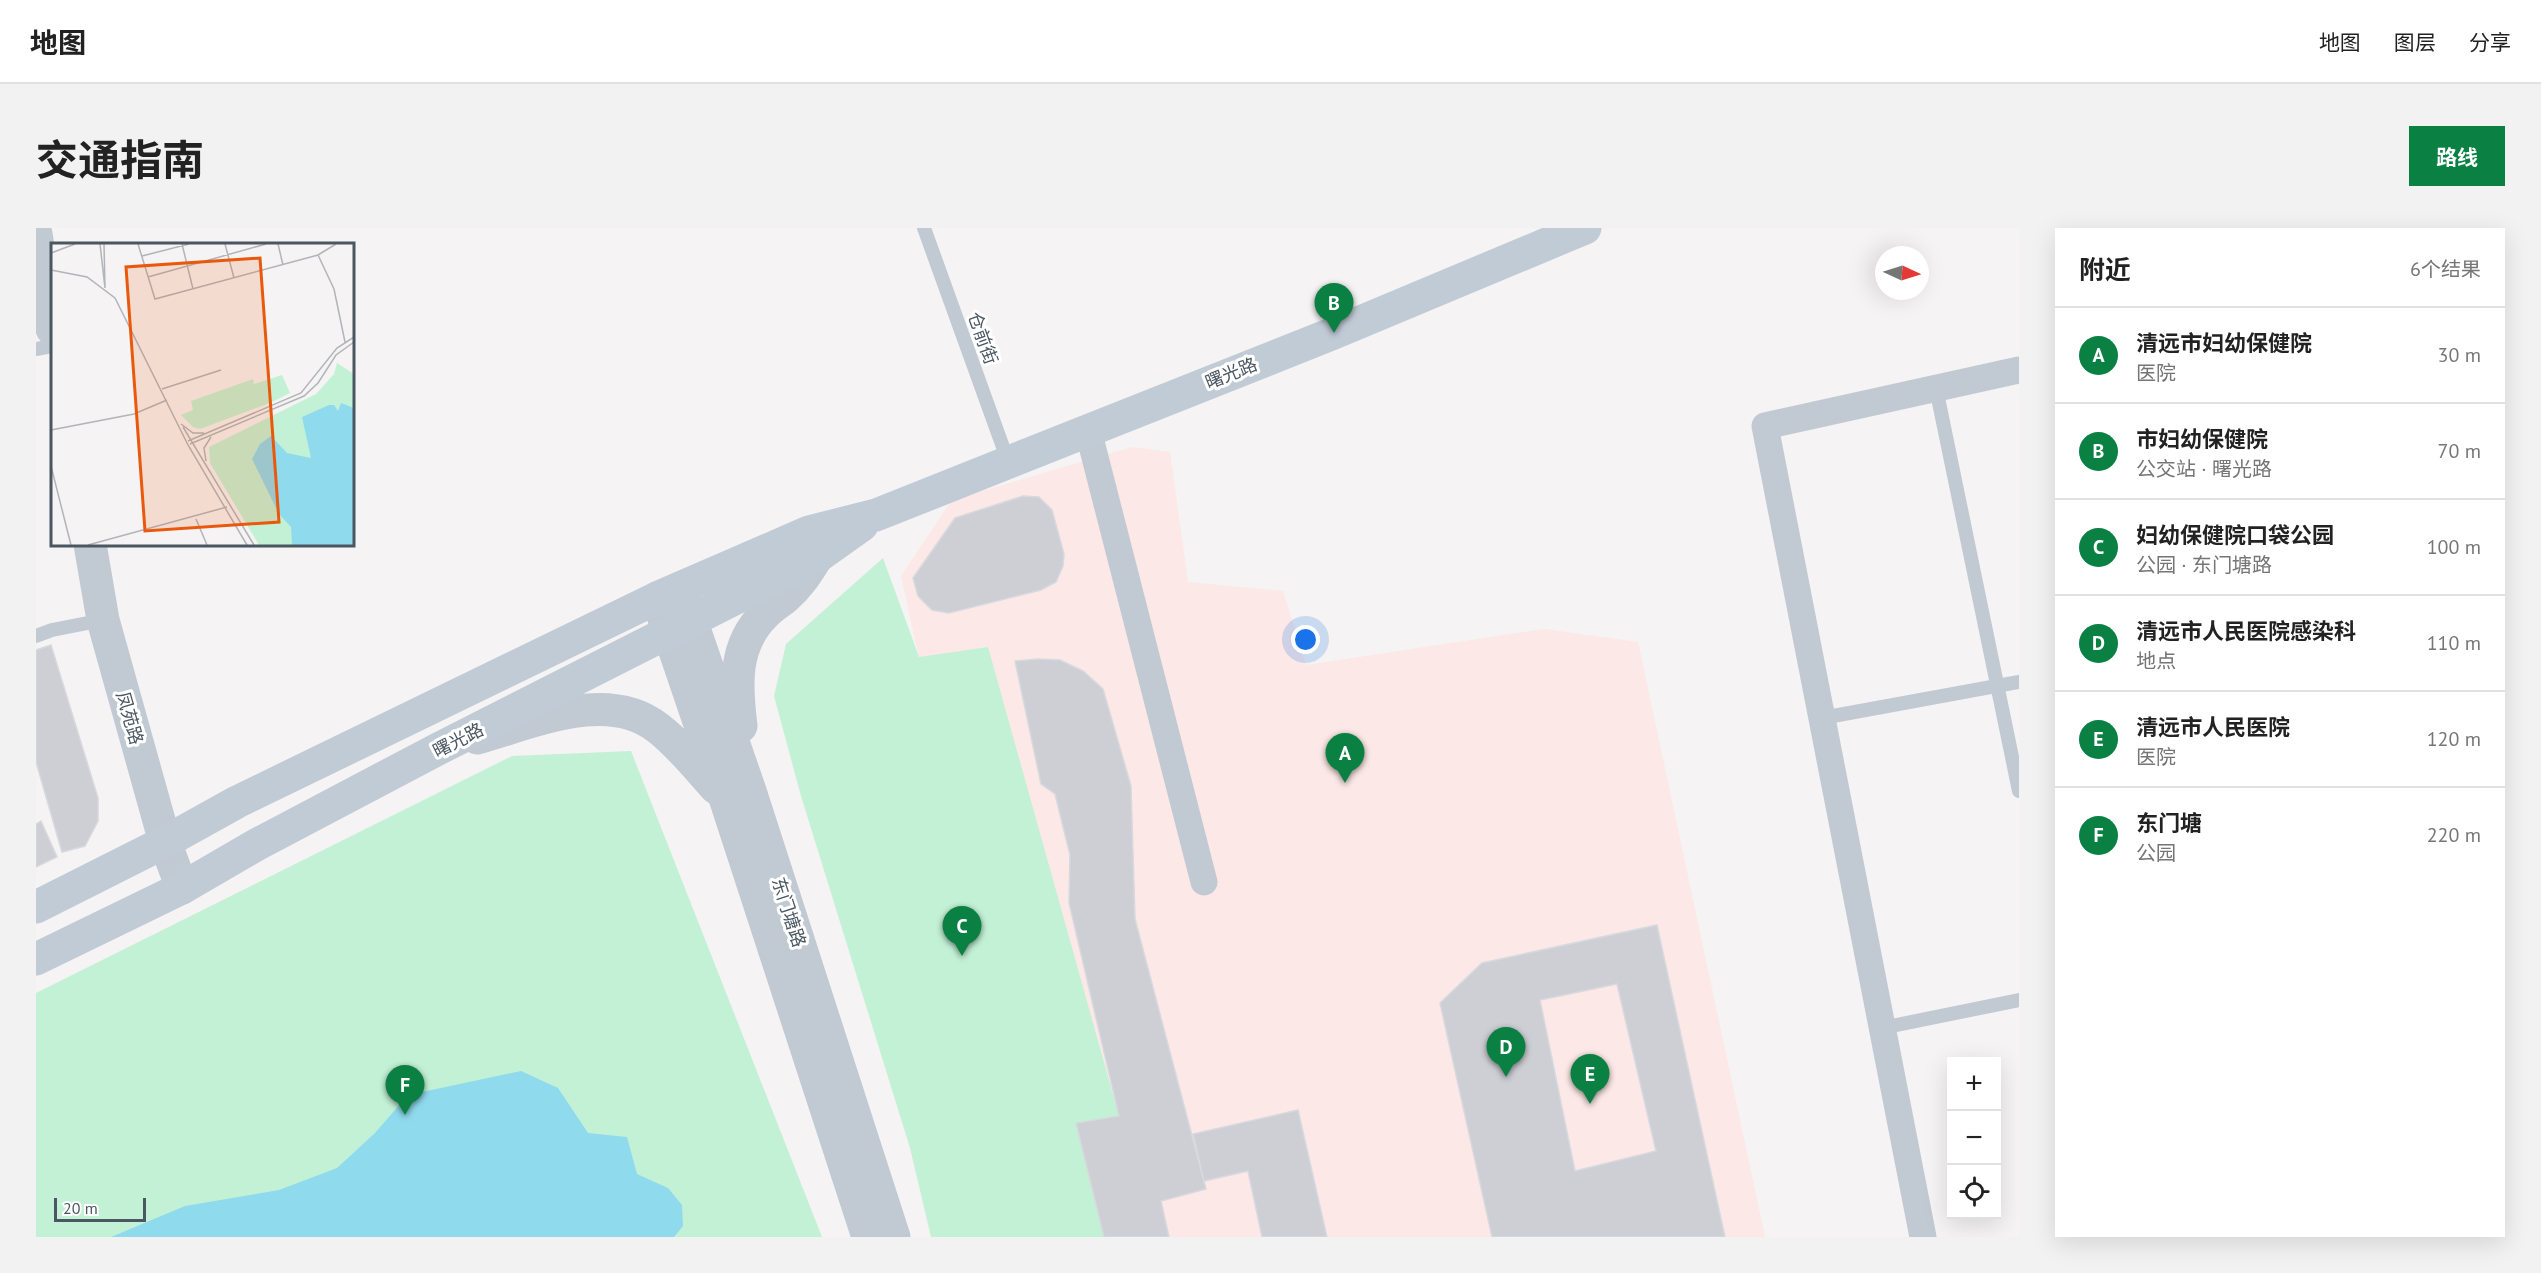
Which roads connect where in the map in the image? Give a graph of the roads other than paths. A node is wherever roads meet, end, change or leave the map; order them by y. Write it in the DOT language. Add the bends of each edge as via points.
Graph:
graph roads {
  1 [pos="924,228"];
  2 [pos="1585,228"];
  3 [pos="36,234"];
  4 [pos="51,323"];
  5 [pos="51,346"];
  6 [pos="36,349"];
  7 [pos="2019,370"];
  8 [pos="1936,388"];
  9 [pos="1088,430"];
  10 [pos="1008,461"];
  11 [pos="876,515"];
  12 [pos="90,546"];
  13 [pos="817,557"];
  14 [pos="668,593"];
  15 [pos="103,620"];
  16 [pos="681,626"];
  17 [pos="36,636"];
  18 [pos="2019,682"];
  19 [pos="1998,686"];
  20 [pos="1822,718"];
  21 [pos="441,748"];
  22 [pos="2019,791"];
  23 [pos="737,794"];
  24 [pos="165,842"];
  25 [pos="1204,882"];
  26 [pos="182,888"];
  27 [pos="36,907"];
  28 [pos="36,959"];
  29 [pos="2019,1000"];
  30 [pos="1882,1028"];
  31 [pos="868,1237"];
  32 [pos="894,1237"];
  33 [pos="1923,1237"];
  1 -- 10 [label="lane, 仓前街"];
  2 -- 9 [label="main road, 曙光路"];
  3 -- 4 [label="street"];
  5 -- 6 [label="lane"];
  7 -- 8 [label="street"];
  8 -- 19 [label="lane"];
  8 -- 20 [label="street" via="1765,426"];
  9 -- 10 [label="main road, 曙光路"];
  9 -- 25 [label="street"];
  10 -- 11 [label="main road, 曙光路"];
  11 -- 13 [label="main road, 曙光路"];
  11 -- 14 [label="main road, 曙光路" via="808,532"];
  12 -- 15 [label="street, 凤苑路"];
  13 -- 16 [label="main road, 曙光路"];
  13 -- 23 [label="street" via="801,582 753,627 741,656"];
  14 -- 16 [label="street, 东门塘路"];
  14 -- 24 [label="main road, 曙光路" via="237,802"];
  15 -- 17 [label="lane"];
  15 -- 24 [label="street, 凤苑路"];
  16 -- 21 [label="main road, 曙光路"];
  16 -- 23 [label="street, 东门塘路"];
  18 -- 19 [label="lane"];
  19 -- 20 [label="lane"];
  19 -- 22 [label="lane"];
  20 -- 30 [label="street"];
  21 -- 23 [label="street" via="566,713 611,708 656,727"];
  21 -- 26 [label="main road, 曙光路"];
  23 -- 31 [label="street, 东门塘路"];
  23 -- 32 [label="street, 东门塘路"];
  24 -- 26 [label="street, 凤苑路"];
  24 -- 27 [label="main road, 曙光路"];
  26 -- 28 [label="main road, 曙光路"];
  29 -- 30 [label="lane"];
  30 -- 33 [label="street"];
}
